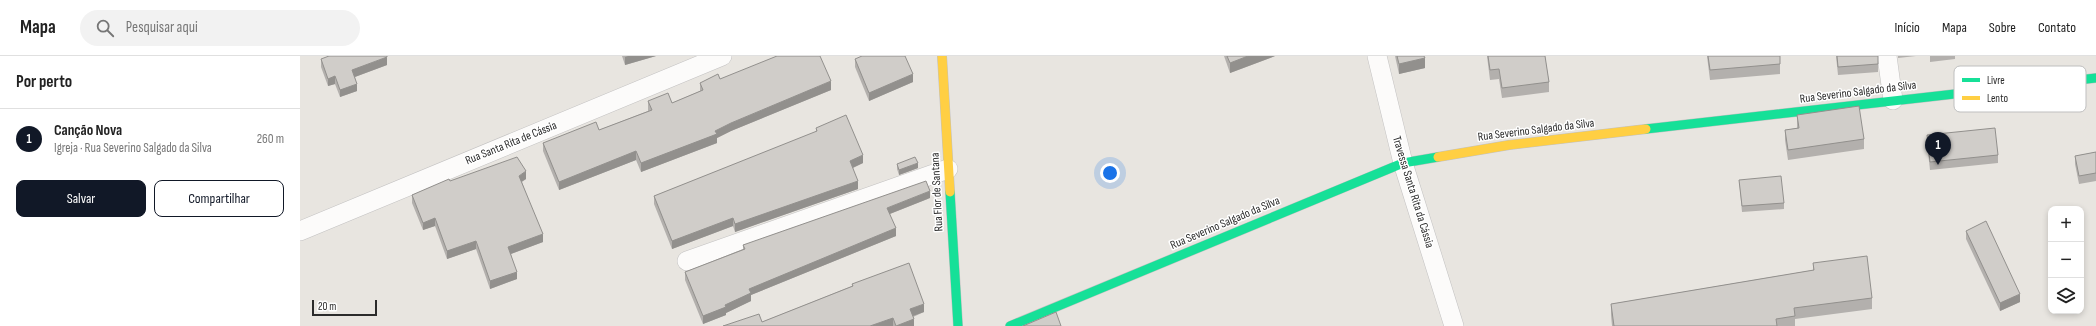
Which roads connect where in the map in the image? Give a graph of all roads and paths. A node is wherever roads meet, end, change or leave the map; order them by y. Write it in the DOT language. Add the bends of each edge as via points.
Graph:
graph roads {
  1 [pos="722,56"];
  2 [pos="942,56"];
  3 [pos="1377,56"];
  4 [pos="1887,56"];
  5 [pos="2096,78"];
  6 [pos="2086,79"];
  7 [pos="1954,93"];
  8 [pos="1893,100"];
  9 [pos="1403,162"];
  10 [pos="948,169"];
  11 [pos="300,231"];
  12 [pos="687,261"];
  13 [pos="958,326"];
  14 [pos="1010,326"];
  15 [pos="1454,326"];
  1 -- 11 [label="street, Rua Santa Rita de Cássia"];
  2 -- 10 [label="street, Rua Flor de Santana"];
  3 -- 9 [label="street, Travessa Santa Rita da Cássia"];
  4 -- 8 [label="street"];
  5 -- 6 [label="street, Rua Severino Salgado da Silva"];
  7 -- 8 [label="street, Rua Severino Salgado da Silva"];
  8 -- 9 [label="street, Rua Severino Salgado da Silva" via="1509,145"];
  9 -- 14 [label="street, Rua Severino Salgado da Silva"];
  9 -- 15 [label="street, Travessa Santa Rita da Cássia"];
  10 -- 12 [label="street"];
  10 -- 13 [label="street, Rua Flor de Santana"];
}
